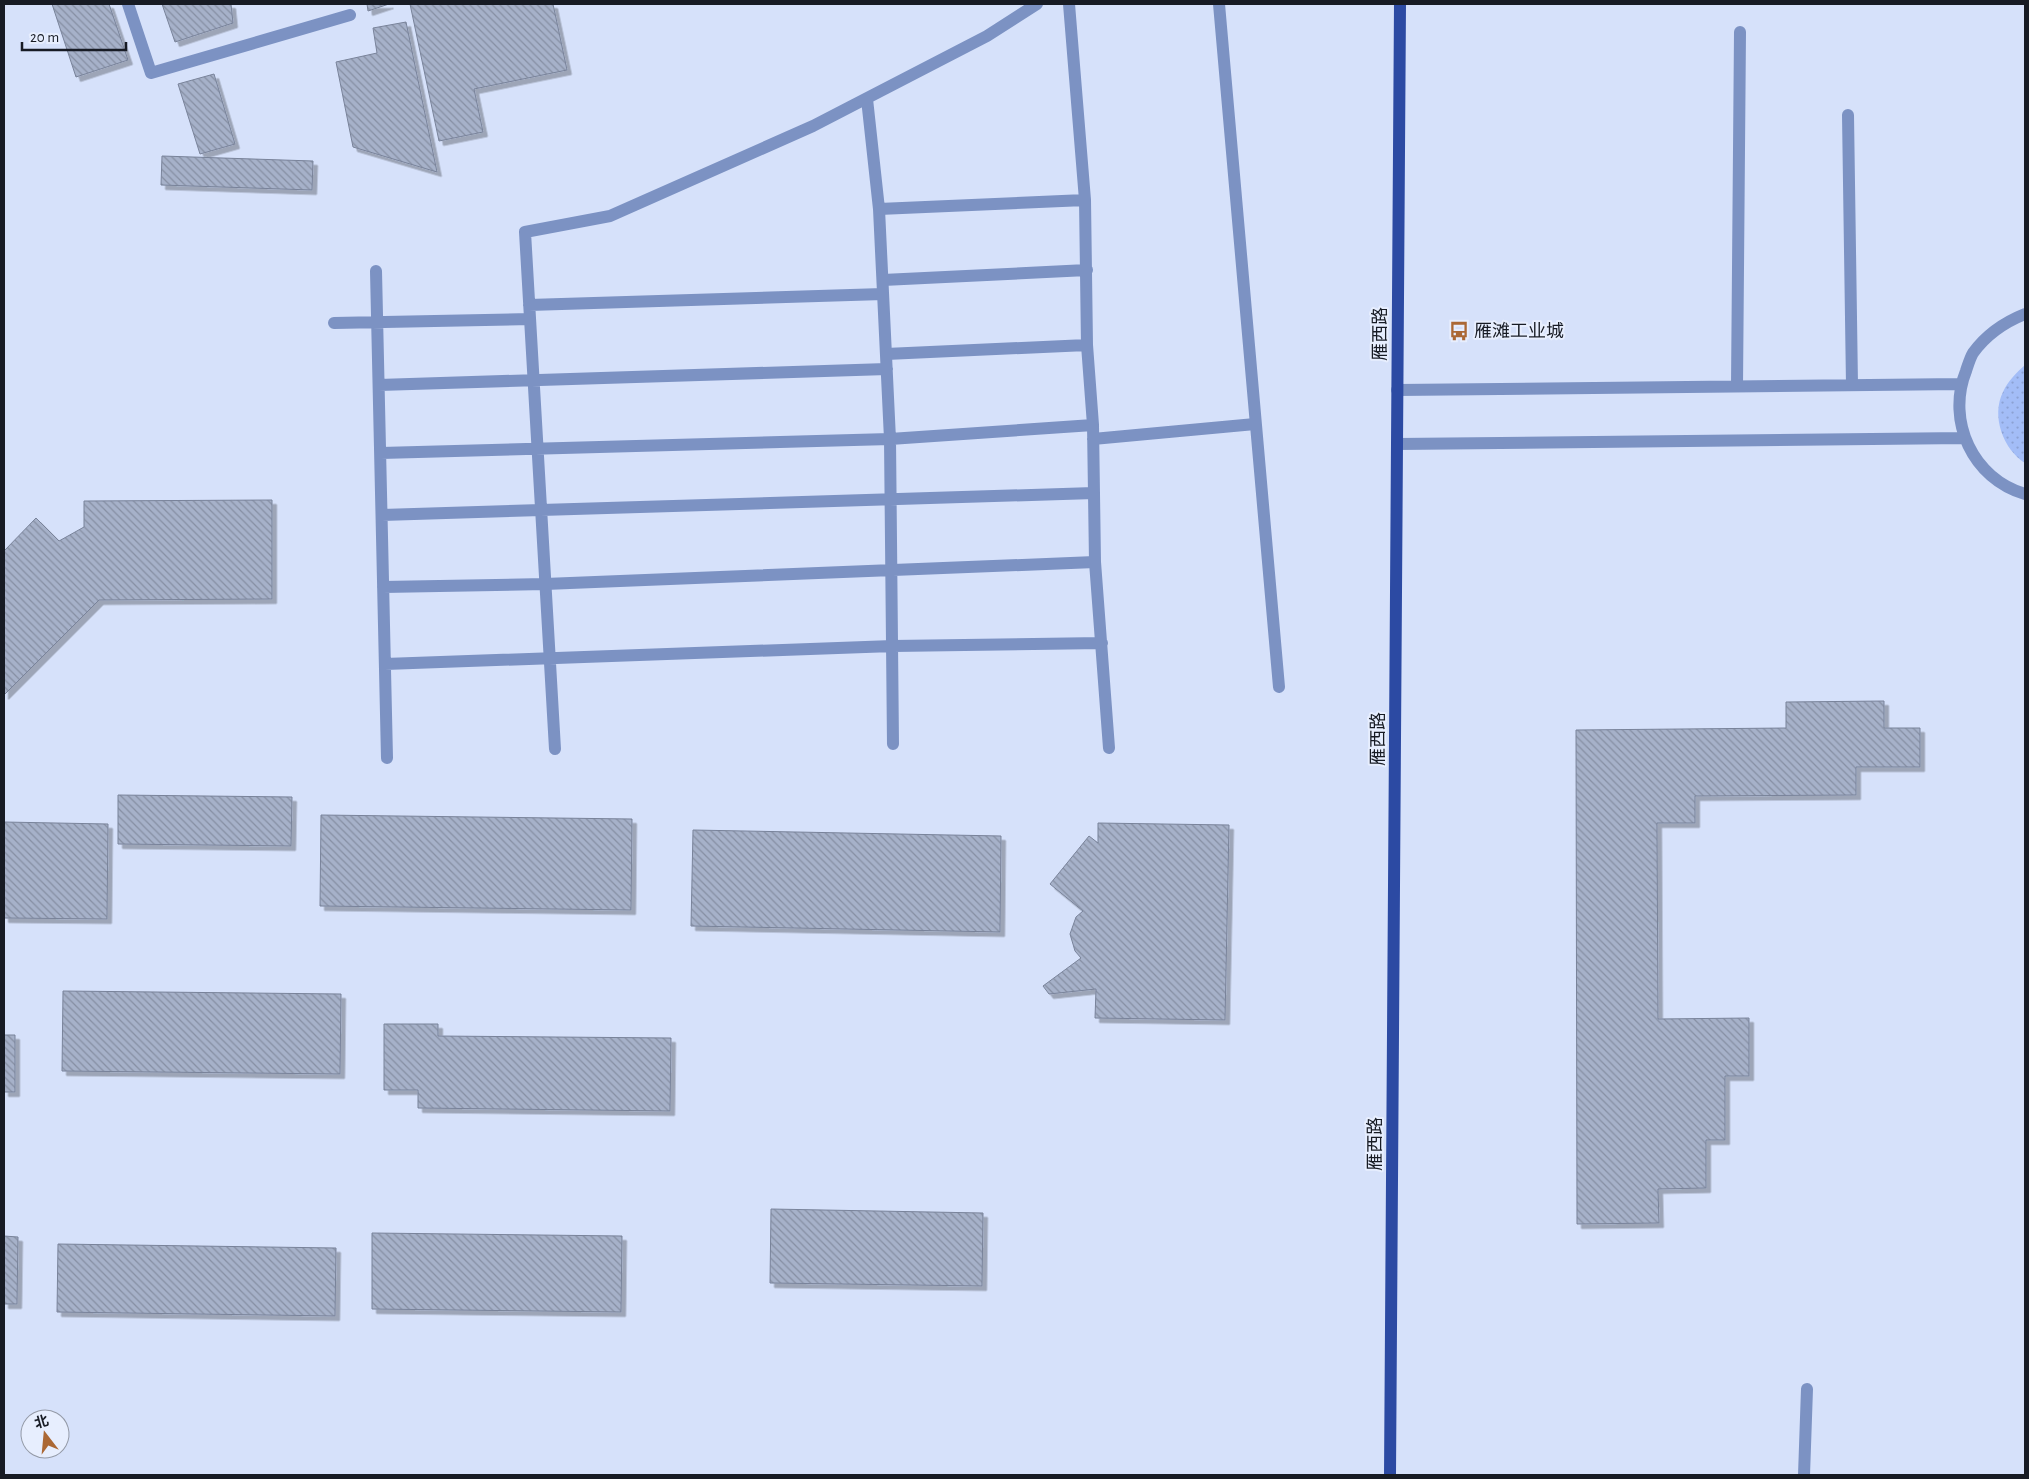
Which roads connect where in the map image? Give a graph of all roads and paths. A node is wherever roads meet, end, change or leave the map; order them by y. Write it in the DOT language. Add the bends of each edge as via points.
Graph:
graph roads {
  1 [pos="128,4"];
  2 [pos="1037,4"];
  3 [pos="1069,4"];
  4 [pos="1219,4"];
  5 [pos="1400,4"];
  6 [pos="350,15"];
  7 [pos="1740,32"];
  8 [pos="866,99"];
  9 [pos="1848,115"];
  10 [pos="1085,200"];
  11 [pos="879,209"];
  12 [pos="1087,270"];
  13 [pos="376,271"];
  14 [pos="882,280"];
  15 [pos="883,294"];
  16 [pos="529,305"];
  17 [pos="2025,314"];
  18 [pos="530,319"];
  19 [pos="378,322"];
  20 [pos="334,323"];
  21 [pos="1087,345"];
  22 [pos="886,354"];
  23 [pos="887,369"];
  24 [pos="533,379"];
  25 [pos="1961,384"];
  26 [pos="379,385"];
  27 [pos="1852,385"];
  28 [pos="1737,386"];
  29 [pos="1397,390"];
  30 [pos="1255,424"];
  31 [pos="1093,425"];
  32 [pos="890,438"];
  33 [pos="1964,438"];
  34 [pos="1093,439"];
  35 [pos="1397,444"];
  36 [pos="537,447"];
  37 [pos="381,453"];
  38 [pos="1094,493"];
  39 [pos="2025,494"];
  40 [pos="891,499"];
  41 [pos="541,510"];
  42 [pos="382,515"];
  43 [pos="1095,562"];
  44 [pos="892,570"];
  45 [pos="545,584"];
  46 [pos="383,587"];
  47 [pos="1102,643"];
  48 [pos="893,646"];
  49 [pos="549,658"];
  50 [pos="385,664"];
  51 [pos="1279,686"];
  52 [pos="893,744"];
  53 [pos="1109,748"];
  54 [pos="554,749"];
  55 [pos="387,758"];
  56 [pos="1807,1389"];
  57 [pos="1390,1475"];
  58 [pos="1804,1475"];
  1 -- 6 [label="street" via="151,73"];
  2 -- 8 [label="street" via="987,36"];
  3 -- 10 [label="street"];
  4 -- 30 [label="street"];
  5 -- 29 [label="main road, 雁西路"];
  7 -- 28 [label="street"];
  8 -- 11 [label="street"];
  8 -- 16 [label="street" via="814,126 610,216 525,232"];
  9 -- 27 [label="street"];
  10 -- 11 [label="street"];
  10 -- 12 [label="street"];
  11 -- 14 [label="street"];
  12 -- 14 [label="street"];
  12 -- 21 [label="street"];
  13 -- 19 [label="street"];
  14 -- 15 [label="street"];
  15 -- 16 [label="street"];
  15 -- 22 [label="street"];
  16 -- 18 [label="street"];
  17 -- 25 [label="street" via="1995,330 1973,354"];
  18 -- 19 [label="street"];
  18 -- 24 [label="street"];
  19 -- 20 [label="street"];
  19 -- 26 [label="street"];
  21 -- 22 [label="street"];
  21 -- 31 [label="street"];
  22 -- 23 [label="street"];
  23 -- 24 [label="street"];
  23 -- 32 [label="street"];
  24 -- 26 [label="street"];
  24 -- 36 [label="street"];
  25 -- 27 [label="street"];
  25 -- 33 [label="street" via="1958,411"];
  26 -- 37 [label="street"];
  27 -- 28 [label="street"];
  28 -- 29 [label="street"];
  29 -- 35 [label="main road, 雁西路"];
  30 -- 34 [label="street"];
  30 -- 51 [label="street"];
  31 -- 32 [label="street"];
  31 -- 34 [label="street"];
  32 -- 36 [label="street"];
  32 -- 40 [label="street"];
  33 -- 35 [label="street"];
  33 -- 39 [label="street" via="1978,462 1998,481"];
  34 -- 38 [label="street"];
  35 -- 57 [label="main road, 雁西路"];
  36 -- 37 [label="street"];
  36 -- 41 [label="street"];
  37 -- 42 [label="street"];
  38 -- 40 [label="street"];
  38 -- 43 [label="street"];
  40 -- 41 [label="street"];
  40 -- 44 [label="street"];
  41 -- 42 [label="street"];
  41 -- 45 [label="street"];
  42 -- 46 [label="street"];
  43 -- 44 [label="street"];
  43 -- 47 [label="street"];
  44 -- 45 [label="street"];
  44 -- 48 [label="street"];
  45 -- 46 [label="street"];
  45 -- 49 [label="street"];
  46 -- 50 [label="street"];
  47 -- 48 [label="street"];
  47 -- 53 [label="street"];
  48 -- 49 [label="street"];
  48 -- 52 [label="street"];
  49 -- 50 [label="street"];
  49 -- 54 [label="street"];
  50 -- 55 [label="street"];
  56 -- 58 [label="street"];
}
